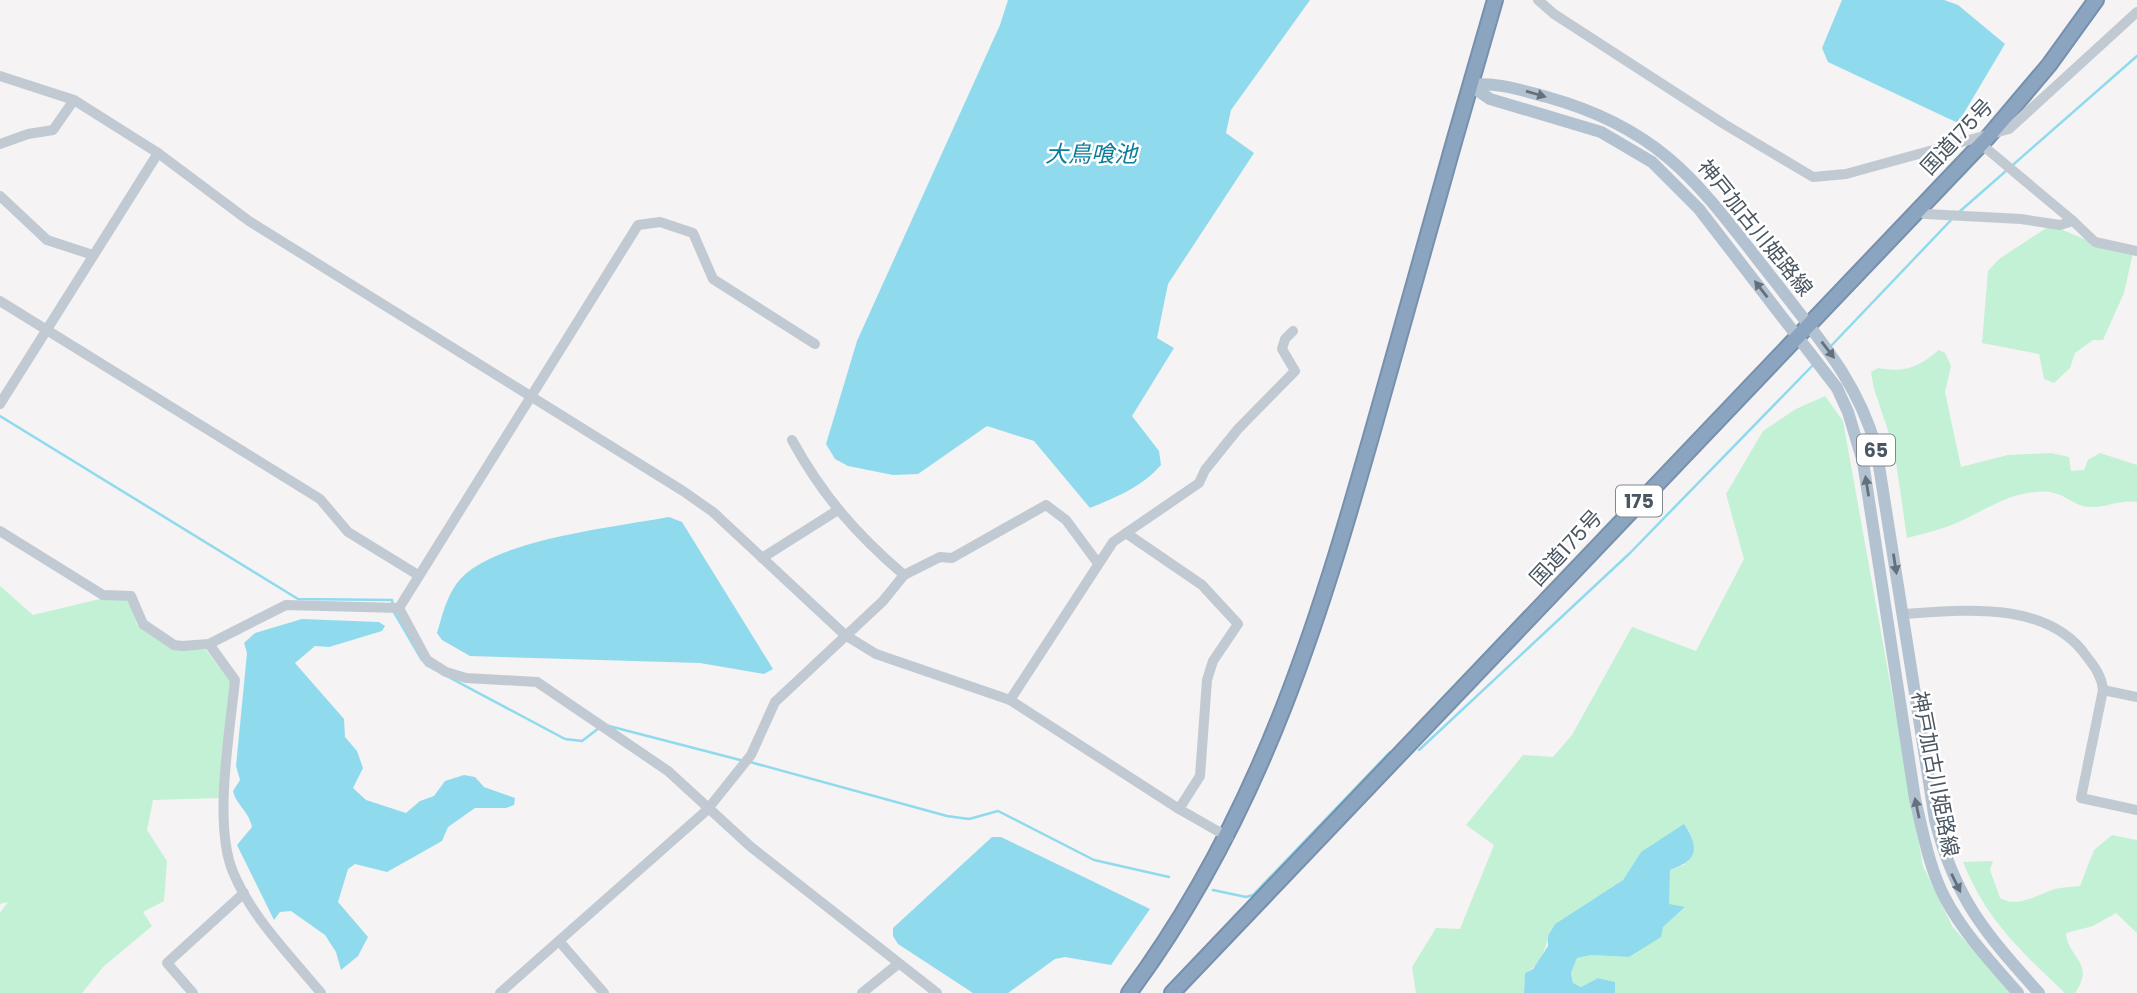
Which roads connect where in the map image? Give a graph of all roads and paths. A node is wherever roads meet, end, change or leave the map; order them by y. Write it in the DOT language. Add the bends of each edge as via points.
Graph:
graph roads {
  1 [pos="1495,0"];
  2 [pos="1538,0"];
  3 [pos="2096,0"];
  4 [pos="2137,12"];
  5 [pos="0,76"];
  6 [pos="1470,85"];
  7 [pos="74,100"];
  8 [pos="1984,140"];
  9 [pos="0,144"];
  10 [pos="158,153"];
  11 [pos="0,195"];
  12 [pos="1916,210"];
  13 [pos="2073,221"];
  14 [pos="2137,251"];
  15 [pos="93,255"];
  16 [pos="0,301"];
  17 [pos="1808,325"];
  18 [pos="47,330"];
  19 [pos="1293,331"];
  20 [pos="1798,336"];
  21 [pos="815,344"];
  22 [pos="530,397"];
  23 [pos="0,404"];
  24 [pos="792,440"];
  25 [pos="838,510"];
  26 [pos="0,531"];
  27 [pos="1126,533"];
  28 [pos="762,558"];
  29 [pos="1097,562"];
  30 [pos="418,575"];
  31 [pos="904,575"];
  32 [pos="399,608"];
  33 [pos="1903,614"];
  34 [pos="845,635"];
  35 [pos="209,644"];
  36 [pos="2103,690"];
  37 [pos="2137,697"];
  38 [pos="1010,700"];
  39 [pos="1179,809"];
  40 [pos="707,810"];
  41 [pos="2137,810"];
  42 [pos="1228,837"];
  43 [pos="244,893"];
  44 [pos="559,941"];
  45 [pos="898,964"];
  46 [pos="193,993"];
  47 [pos="321,993"];
  48 [pos="500,993"];
  49 [pos="604,993"];
  50 [pos="862,993"];
  51 [pos="937,993"];
  52 [pos="1129,993"];
  53 [pos="1172,993"];
  54 [pos="2018,993"];
  55 [pos="2039,993"];
  1 -- 6 [label="highway"];
  2 -- 8 [label="street" via="1724,124 1813,177 1846,174 1970,138"];
  3 -- 8 [label="highway, 国道175号 / 175" via="2049,65"];
  4 -- 8 [label="street" via="2010,130"];
  5 -- 7 [label="street"];
  6 -- 17 [label="main road, 神戸加古川姫路線 / 65, one-way" via="1493,82 1582,107 1642,136 1695,182"];
  20 -- 6 [label="main road, 神戸加古川姫路線 / 65, one-way" via="1699,209 1652,163 1601,132 1490,99"];
  6 -- 42 [label="highway" via="1364,463 1304,656"];
  7 -- 9 [label="street" via="53,131"];
  7 -- 10 [label="street"];
  8 -- 12 [label="highway, 国道175号 / 175"];
  8 -- 13 [label="street"];
  10 -- 15 [label="street"];
  10 -- 22 [label="street" via="249,221"];
  11 -- 15 [label="street" via="47,240"];
  12 -- 13 [label="street" via="1926,215 2060,225"];
  12 -- 17 [label="highway, 国道175号 / 175"];
  13 -- 14 [label="street" via="2095,242"];
  15 -- 18 [label="street"];
  16 -- 18 [label="street"];
  17 -- 20 [label="highway, 国道175号 / 175"];
  17 -- 33 [label="main road, 神戸加古川姫路線 / 65, one-way" via="1849,378 1869,424"];
  18 -- 23 [label="street"];
  18 -- 30 [label="street" via="320,499 348,532"];
  19 -- 27 [label="street" via="1282,349 1295,371 1238,429 1199,483"];
  20 -- 53 [label="highway, 国道175号 / 175"];
  54 -- 20 [label="main road, 神戸加古川姫路線 / 65, one-way" via="1962,927 1934,871 1915,799 1863,462 1837,388"];
  21 -- 22 [label="street" via="713,279 693,233 660,222 638,225"];
  22 -- 28 [label="street" via="683,491"];
  22 -- 30 [label="street"];
  24 -- 25 [label="street" via="816,484"];
  25 -- 28 [label="street"];
  25 -- 31 [label="street"];
  26 -- 35 [label="street" via="103,595 131,596 143,624 173,645"];
  27 -- 29 [label="street" via="1112,541"];
  27 -- 39 [label="street" via="1202,585 1238,624 1213,661 1207,680 1200,776"];
  28 -- 34 [label="street"];
  29 -- 31 [label="street" via="1066,520 1046,505 952,558 940,557"];
  29 -- 38 [label="street"];
  30 -- 32 [label="street"];
  31 -- 34 [label="street"];
  32 -- 35 [label="street" via="286,605"];
  32 -- 40 [label="street" via="419,648 436,666 466,678 537,682 668,771"];
  33 -- 36 [label="street" via="1975,609 2055,626 2081,648"];
  33 -- 55 [label="main road, 神戸加古川姫路線 / 65, one-way" via="1935,820 1948,867 1985,931"];
  34 -- 38 [label="street" via="876,654"];
  34 -- 40 [label="street" via="775,702 751,755"];
  35 -- 43 [label="street" via="234,680 223,815 232,870"];
  36 -- 37 [label="street"];
  36 -- 41 [label="street" via="2081,798"];
  38 -- 39 [label="street"];
  39 -- 42 [label="street"];
  40 -- 44 [label="street"];
  40 -- 45 [label="street"];
  42 -- 52 [label="highway"];
  43 -- 46 [label="street" via="166,963"];
  43 -- 47 [label="street"];
  44 -- 48 [label="street"];
  44 -- 49 [label="street"];
  45 -- 50 [label="street"];
  45 -- 51 [label="street"];
}
